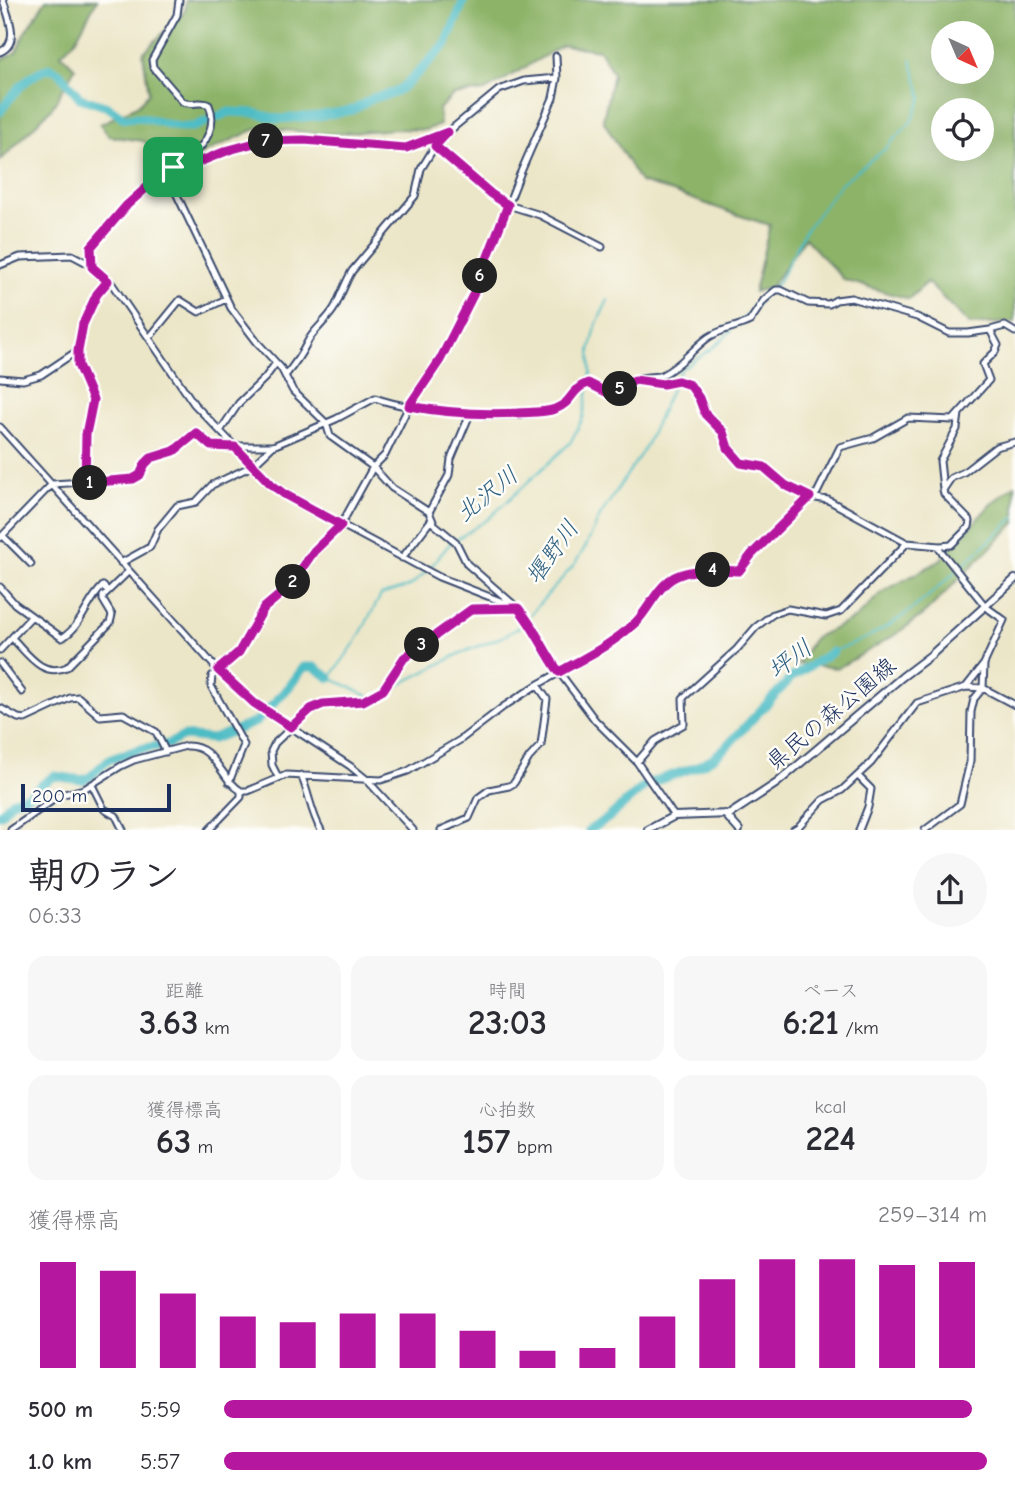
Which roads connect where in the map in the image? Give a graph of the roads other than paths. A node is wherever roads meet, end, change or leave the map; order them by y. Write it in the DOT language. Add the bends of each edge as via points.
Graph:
graph roads {
  1 [pos="2,0"];
  2 [pos="179,0"];
  3 [pos="0,52"];
  4 [pos="556,56"];
  5 [pos="557,78"];
  6 [pos="448,132"];
  7 [pos="435,146"];
  8 [pos="173,167"];
  9 [pos="167,174"];
  10 [pos="508,205"];
  11 [pos="602,247"];
  12 [pos="0,265"];
  13 [pos="92,267"];
  14 [pos="108,281"];
  15 [pos="226,299"];
  16 [pos="990,330"];
  17 [pos="1015,332"];
  18 [pos="149,338"];
  19 [pos="78,351"];
  20 [pos="276,363"];
  21 [pos="285,376"];
  22 [pos="0,378"];
  23 [pos="635,380"];
  24 [pos="409,406"];
  25 [pos="470,414"];
  26 [pos="958,414"];
  27 [pos="326,423"];
  28 [pos="0,427"];
  29 [pos="220,431"];
  30 [pos="1015,442"];
  31 [pos="274,446"];
  32 [pos="235,447"];
  33 [pos="252,466"];
  34 [pos="373,467"];
  35 [pos="85,483"];
  36 [pos="52,484"];
  37 [pos="943,490"];
  38 [pos="810,497"];
  39 [pos="430,516"];
  40 [pos="341,525"];
  41 [pos="1,537"];
  42 [pos="907,543"];
  43 [pos="937,546"];
  44 [pos="402,558"];
  45 [pos="121,563"];
  46 [pos="32,564"];
  47 [pos="129,571"];
  48 [pos="1015,579"];
  49 [pos="0,587"];
  50 [pos="108,591"];
  51 [pos="986,607"];
  52 [pos="518,608"];
  53 [pos="31,617"];
  54 [pos="12,638"];
  55 [pos="0,650"];
  56 [pos="0,663"];
  57 [pos="984,664"];
  58 [pos="218,670"];
  59 [pos="559,672"];
  60 [pos="537,685"];
  61 [pos="966,687"];
  62 [pos="983,688"];
  63 [pos="22,692"];
  64 [pos="1015,705"];
  65 [pos="0,708"];
  66 [pos="291,727"];
  67 [pos="165,751"];
  68 [pos="638,764"];
  69 [pos="301,775"];
  70 [pos="858,776"];
  71 [pos="278,777"];
  72 [pos="366,779"];
  73 [pos="229,782"];
  74 [pos="92,785"];
  75 [pos="241,791"];
  76 [pos="725,814"];
  77 [pos="674,816"];
  78 [pos="11,830"];
  79 [pos="122,830"];
  80 [pos="209,830"];
  81 [pos="321,830"];
  82 [pos="413,830"];
  83 [pos="441,830"];
  84 [pos="648,830"];
  85 [pos="739,830"];
  86 [pos="793,830"];
  87 [pos="859,830"];
  88 [pos="925,830"];
  1 -- 3 [label="street" via="12,39"];
  2 -- 8 [label="street" via="177,15 152,60 153,67 183,102 205,103 211,108 214,120 200,146"];
  4 -- 5 [label="street"];
  5 -- 6 [label="street" via="524,81 499,90"];
  5 -- 10 [label="street"];
  6 -- 7 [label="street"];
  6 -- 8 [label="street" via="406,148 262,141"];
  7 -- 10 [label="street"];
  7 -- 21 [label="street" via="421,169 415,196 352,271 331,314"];
  8 -- 9 [label="street"];
  9 -- 13 [label="street" via="127,205 91,247"];
  9 -- 15 [label="street"];
  10 -- 11 [label="street" via="540,215"];
  10 -- 24 [label="street" via="473,295 440,360"];
  12 -- 13 [label="street" via="20,257 72,255"];
  13 -- 14 [label="street"];
  14 -- 18 [label="street"];
  14 -- 19 [label="street" via="83,324"];
  15 -- 18 [label="street" via="199,312 180,300"];
  15 -- 20 [label="street"];
  16 -- 17 [label="street" via="1005,326"];
  16 -- 23 [label="street" via="949,332 917,317 851,298 807,303 781,289 769,295 750,321 708,338 660,376"];
  16 -- 26 [label="street" via="998,345 983,364 989,380"];
  18 -- 29 [label="street" via="194,404"];
  19 -- 22 [label="street" via="41,375 23,380"];
  19 -- 35 [label="street" via="78,365 93,400 86,434"];
  20 -- 21 [label="street"];
  20 -- 29 [label="street"];
  21 -- 27 [label="street" via="293,391"];
  23 -- 25 [label="street" via="610,394 590,384 578,386 566,404 545,412"];
  23 -- 38 [label="street" via="690,385 741,463 764,467 785,485"];
  24 -- 25 [label="street"];
  24 -- 27 [label="street" via="374,398"];
  24 -- 34 [label="street" via="385,456"];
  25 -- 39 [label="street"];
  26 -- 37 [label="street" via="957,429 940,461"];
  26 -- 38 [label="street" via="947,421 908,418 873,438 840,447 817,493"];
  27 -- 31 [label="street"];
  27 -- 34 [label="street" via="330,436"];
  28 -- 36 [label="street"];
  29 -- 32 [label="street"];
  30 -- 37 [label="street" via="996,447 951,478"];
  31 -- 32 [label="street"];
  31 -- 33 [label="street"];
  32 -- 33 [label="street"];
  32 -- 35 [label="street" via="211,446 196,433 174,451 151,458 133,479"];
  33 -- 40 [label="street" via="284,494"];
  33 -- 45 [label="street" via="212,485 196,502 177,506 150,547"];
  34 -- 39 [label="street" via="392,488"];
  34 -- 40 [label="street"];
  35 -- 36 [label="street"];
  36 -- 41 [label="street"];
  36 -- 45 [label="street"];
  37 -- 43 [label="street" via="970,521 970,527 951,545"];
  38 -- 42 [label="street" via="828,500"];
  38 -- 59 [label="street" via="739,571 708,569 678,575 638,620 606,647"];
  39 -- 44 [label="street"];
  39 -- 52 [label="street" via="453,540 467,564"];
  40 -- 44 [label="street"];
  40 -- 58 [label="street" via="314,551 289,587 264,608 239,652"];
  41 -- 46 [label="street"];
  42 -- 43 [label="street"];
  42 -- 68 [label="street" via="841,611 825,616 788,609 756,627 683,698 684,724 655,741"];
  43 -- 51 [label="street"];
  44 -- 52 [label="street"];
  45 -- 47 [label="street"];
  47 -- 50 [label="street"];
  47 -- 58 [label="street"];
  48 -- 51 [label="main road, 県民の森公園線"];
  49 -- 53 [label="street"];
  50 -- 53 [label="street" via="103,586 96,593 80,622 62,639"];
  50 -- 54 [label="street" via="103,600 112,615 110,623 67,667 43,668"];
  51 -- 57 [label="street" via="1004,620"];
  51 -- 76 [label="main road, 県民の森公園線" via="786,776"];
  52 -- 59 [label="street"];
  52 -- 66 [label="street" via="472,609 404,658 383,690 355,702 323,704"];
  53 -- 54 [label="street"];
  54 -- 55 [label="street"];
  56 -- 63 [label="street"];
  57 -- 61 [label="street"];
  57 -- 62 [label="street"];
  58 -- 66 [label="street"];
  58 -- 73 [label="street" via="211,687 243,741"];
  59 -- 60 [label="street"];
  59 -- 68 [label="street" via="595,720"];
  60 -- 72 [label="street" via="418,766 381,780"];
  60 -- 83 [label="street" via="547,699 541,745 514,783 483,793 469,818"];
  61 -- 62 [label="street"];
  61 -- 70 [label="street" via="916,703"];
  62 -- 64 [label="street"];
  62 -- 88 [label="street" via="974,699 970,762 960,804"];
  65 -- 67 [label="street" via="25,719 78,697 100,716 123,714 156,732"];
  66 -- 71 [label="street" via="271,751"];
  66 -- 72 [label="street"];
  67 -- 73 [label="street" via="201,748 214,758"];
  67 -- 74 [label="street" via="134,760"];
  68 -- 77 [label="street"];
  69 -- 71 [label="street"];
  69 -- 72 [label="street"];
  69 -- 81 [label="street"];
  70 -- 86 [label="street" via="823,800"];
  70 -- 87 [label="street" via="871,789"];
  71 -- 75 [label="street"];
  72 -- 82 [label="street"];
  73 -- 75 [label="street"];
  74 -- 78 [label="street" via="60,795"];
  74 -- 79 [label="street"];
  75 -- 80 [label="street" via="241,797"];
  76 -- 77 [label="main road, 県民の森公園線"];
  76 -- 85 [label="main road"];
  77 -- 84 [label="main road, 県民の森公園線"];
}
